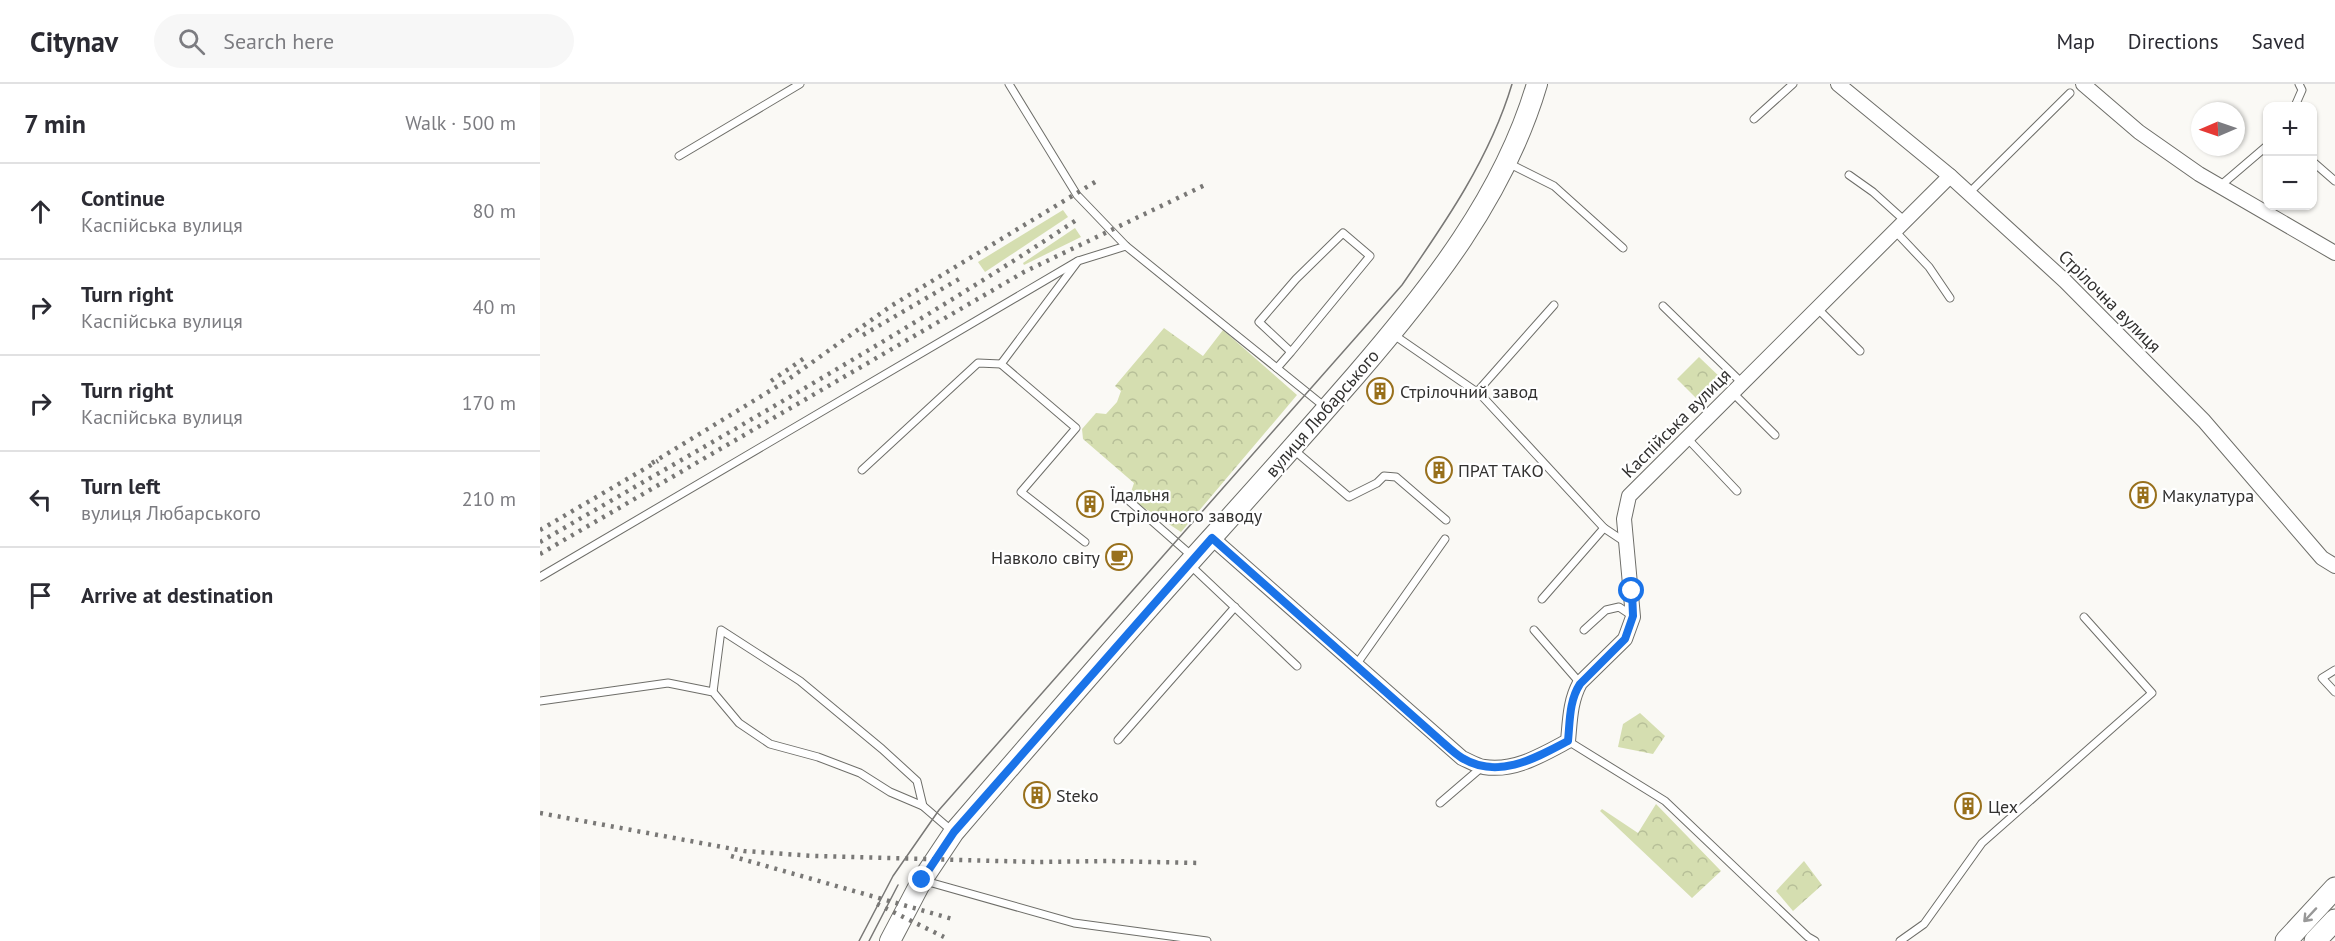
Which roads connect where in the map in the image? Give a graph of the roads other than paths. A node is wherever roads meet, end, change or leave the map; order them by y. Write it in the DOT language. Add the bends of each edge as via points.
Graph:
graph roads {
  1 [pos="800,84"];
  2 [pos="1009,84"];
  3 [pos="1537,84"];
  4 [pos="1793,84"];
  5 [pos="1838,84"];
  6 [pos="2083,84"];
  7 [pos="2299,84"];
  8 [pos="2070,93"];
  9 [pos="2297,102"];
  10 [pos="1754,119"];
  11 [pos="2263,149"];
  12 [pos="679,156"];
  13 [pos="1506,162"];
  14 [pos="2317,165"];
  15 [pos="1849,175"];
  16 [pos="1950,176"];
  17 [pos="2335,182"];
  18 [pos="2220,186"];
  19 [pos="1968,193"];
  20 [pos="1900,226"];
  21 [pos="1126,246"];
  22 [pos="1623,248"];
  23 [pos="2335,253"];
  24 [pos="1078,261"];
  25 [pos="1950,298"];
  26 [pos="1554,305"];
  27 [pos="1663,306"];
  28 [pos="1817,308"];
  29 [pos="1392,334"];
  30 [pos="1860,351"];
  31 [pos="1291,352"];
  32 [pos="1001,364"];
  33 [pos="1277,368"];
  34 [pos="1737,388"];
  35 [pos="1476,392"];
  36 [pos="1327,409"];
  37 [pos="1775,435"];
  38 [pos="1687,438"];
  39 [pos="1292,448"];
  40 [pos="862,470"];
  41 [pos="1737,491"];
  42 [pos="1127,499"];
  43 [pos="1446,520"];
  44 [pos="1604,528"];
  45 [pos="1212,538"];
  46 [pos="1445,540"];
  47 [pos="1085,542"];
  48 [pos="1625,542"];
  49 [pos="1191,561"];
  50 [pos="2335,566"];
  51 [pos="540,577"];
  52 [pos="1542,599"];
  53 [pos="1235,607"];
  54 [pos="1633,616"];
  55 [pos="2084,617"];
  56 [pos="1534,630"];
  57 [pos="1584,630"];
  58 [pos="1356,665"];
  59 [pos="1298,666"];
  60 [pos="2335,670"];
  61 [pos="1580,684"];
  62 [pos="2335,692"];
  63 [pos="713,693"];
  64 [pos="540,701"];
  65 [pos="1118,740"];
  66 [pos="1568,741"];
  67 [pos="1482,767"];
  68 [pos="1440,803"];
  69 [pos="923,806"];
  70 [pos="954,832"];
  71 [pos="922,880"];
  72 [pos="2335,888"];
  73 [pos="2335,920"];
  74 [pos="890,941"];
  75 [pos="1206,941"];
  76 [pos="1815,941"];
  77 [pos="1900,941"];
  78 [pos="2286,941"];
  79 [pos="2315,941"];
  1 -- 12 [label="lane"];
  2 -- 21 [label="lane" via="1077,195"];
  3 -- 13 [label="main road, вулиця Любарського"];
  4 -- 10 [label="lane"];
  5 -- 16 [label="street, Стрілочна вулиця"];
  6 -- 18 [label="street" via="2139,132"];
  7 -- 9 [label="lane" via="2302,90"];
  8 -- 19 [label="lane"];
  11 -- 18 [label="lane"];
  13 -- 22 [label="lane" via="1554,186"];
  13 -- 29 [label="main road, вулиця Любарського" via="1472,226"];
  14 -- 17 [label="lane"];
  15 -- 20 [label="lane" via="1873,192"];
  16 -- 19 [label="street, Стрілочна вулиця"];
  16 -- 20 [label="street, Каспійська вулиця"];
  18 -- 23 [label="street"];
  19 -- 50 [label="street, Стрілочна вулиця" via="2065,281 2204,421 2322,558"];
  20 -- 25 [label="lane"];
  20 -- 28 [label="street, Каспійська вулиця"];
  21 -- 24 [label="lane"];
  21 -- 33 [label="lane"];
  24 -- 32 [label="lane"];
  24 -- 51 [label="lane"];
  26 -- 35 [label="lane"];
  27 -- 34 [label="lane"];
  28 -- 30 [label="lane"];
  28 -- 34 [label="street, Каспійська вулиця"];
  29 -- 35 [label="lane"];
  29 -- 36 [label="main road, вулиця Любарського"];
  31 -- 31 [label="lane" via="1370,256 1343,233 1259,322"];
  31 -- 33 [label="lane"];
  32 -- 40 [label="lane" via="978,363"];
  32 -- 47 [label="lane" via="1076,428 1021,492"];
  33 -- 36 [label="lane"];
  34 -- 37 [label="lane"];
  34 -- 38 [label="street, Каспійська вулиця"];
  35 -- 44 [label="lane"];
  36 -- 39 [label="main road, вулиця Любарського"];
  38 -- 41 [label="lane"];
  38 -- 48 [label="street, Каспійська вулиця" via="1629,496"];
  39 -- 43 [label="lane" via="1350,497 1384,476 1396,477"];
  39 -- 45 [label="main road, вулиця Любарського"];
  42 -- 49 [label="lane"];
  44 -- 48 [label="lane"];
  44 -- 52 [label="lane"];
  45 -- 49 [label="main road, вулиця Любарського"];
  45 -- 58 [label="street"];
  46 -- 58 [label="lane"];
  48 -- 54 [label="street, Каспійська вулиця"];
  49 -- 53 [label="lane"];
  49 -- 70 [label="main road, вулиця Любарського"];
  53 -- 59 [label="lane"];
  53 -- 65 [label="lane"];
  54 -- 57 [label="lane" via="1619,607 1606,610"];
  54 -- 61 [label="street" via="1625,639"];
  55 -- 77 [label="lane" via="2152,693 1982,843 1924,924"];
  56 -- 61 [label="lane"];
  58 -- 67 [label="street" via="1462,758"];
  60 -- 62 [label="lane" via="2322,678"];
  61 -- 66 [label="street" via="1571,708"];
  63 -- 64 [label="lane" via="668,683"];
  63 -- 69 [label="lane" via="739,723 770,744 860,772 890,792"];
  63 -- 69 [label="lane" via="721,630 800,681 882,749 917,781"];
  66 -- 67 [label="street" via="1531,761 1501,768"];
  66 -- 76 [label="lane" via="1665,801"];
  67 -- 68 [label="lane"];
  69 -- 70 [label="lane"];
  70 -- 71 [label="main road, вулиця Любарського"];
  71 -- 74 [label="main road, вулиця Любарського"];
  71 -- 75 [label="lane" via="1074,924"];
  72 -- 78 [label="main road, one-way"];
  73 -- 79 [label="main road"];
}
